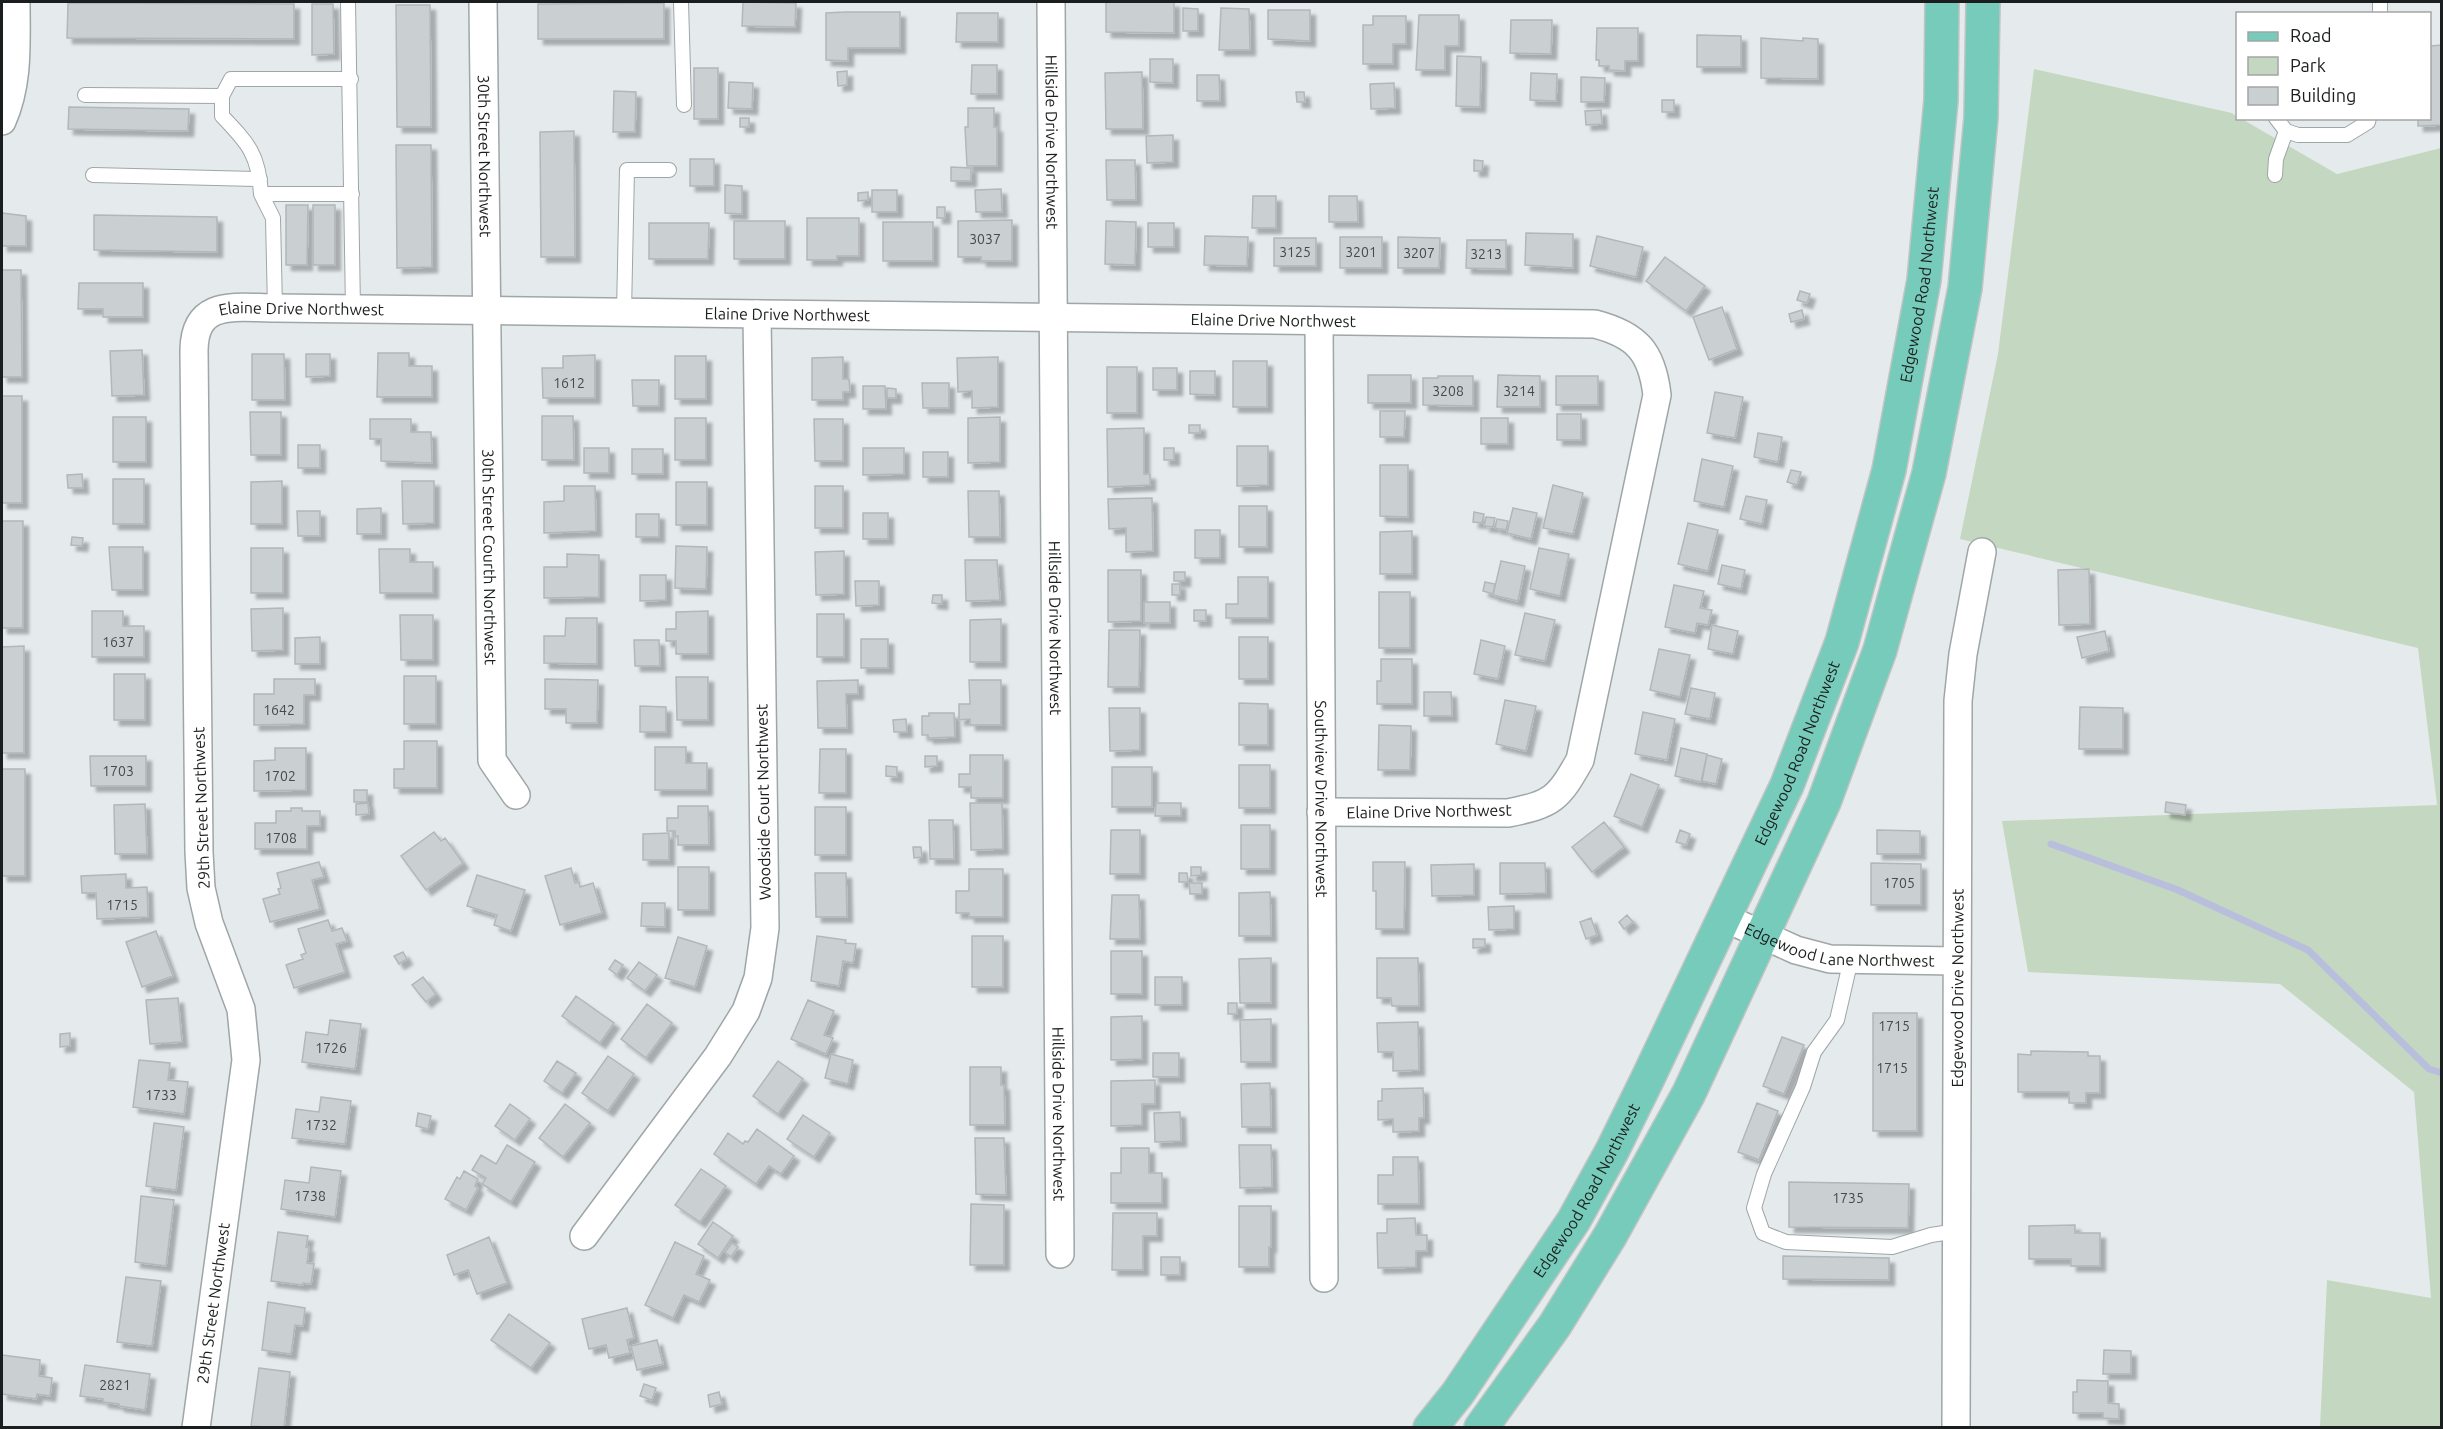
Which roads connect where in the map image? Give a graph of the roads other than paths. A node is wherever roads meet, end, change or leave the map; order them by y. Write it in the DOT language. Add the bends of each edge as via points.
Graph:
graph roads {
  1 [pos="16,2"];
  2 [pos="348,2"];
  3 [pos="483,2"];
  4 [pos="681,2"];
  5 [pos="1051,2"];
  6 [pos="1942,2"];
  7 [pos="1983,2"];
  8 [pos="351,79"];
  9 [pos="85,95"];
  10 [pos="222,96"];
  11 [pos="684,105"];
  12 [pos="2278,120"];
  13 [pos="2368,120"];
  14 [pos="2,121"];
  15 [pos="2286,131"];
  16 [pos="669,170"];
  17 [pos="2275,175"];
  18 [pos="93,176"];
  19 [pos="261,187"];
  20 [pos="352,194"];
  21 [pos="275,308"];
  22 [pos="353,310"];
  23 [pos="486,311"];
  24 [pos="624,312"];
  25 [pos="758,314"];
  26 [pos="1052,317"];
  27 [pos="1319,321"];
  28 [pos="199,324"];
  29 [pos="1983,552"];
  30 [pos="516,795"];
  31 [pos="1321,812"];
  32 [pos="1725,918"];
  33 [pos="1762,933"];
  34 [pos="1851,960"];
  35 [pos="1957,961"];
  36 [pos="1957,1231"];
  37 [pos="584,1236"];
  38 [pos="1060,1254"];
  39 [pos="1324,1278"];
  40 [pos="196,1428"];
  41 [pos="1430,1428"];
  42 [pos="1481,1428"];
  43 [pos="1956,1428"];
  1 -- 14 [label="street" via="16,76"];
  2 -- 8 [label="lane"];
  3 -- 23 [label="street, 30th Street Northwest"];
  4 -- 11 [label="lane"];
  5 -- 26 [label="street, Hillside Drive Northwest"];
  6 -- 32 [label="main road, Edgewood Road Northwest" via="1941,100 1924,280 1889,470 1842,642 1787,784"];
  7 -- 33 [label="main road" via="1981,117 1965,288 1929,473 1880,650 1824,802"];
  8 -- 10 [label="lane" via="231,79"];
  8 -- 20 [label="lane"];
  9 -- 10 [label="lane"];
  10 -- 19 [label="lane" via="222,116 245,140 259,167"];
  12 -- 15 [label="lane"];
  13 -- 15 [label="lane" via="2348,135 2298,135"];
  15 -- 17 [label="lane"];
  16 -- 24 [label="lane" via="627,170"];
  18 -- 19 [label="lane"];
  19 -- 20 [label="lane"];
  19 -- 21 [label="lane" via="273,218"];
  20 -- 22 [label="lane"];
  21 -- 22 [label="street, Elaine Drive Northwest"];
  21 -- 28 [label="street, Elaine Drive Northwest" via="221,308"];
  22 -- 23 [label="street, Elaine Drive Northwest"];
  23 -- 24 [label="street, Elaine Drive Northwest"];
  23 -- 30 [label="street, 30th Street Courth Northwest" via="492,760"];
  24 -- 25 [label="street, Elaine Drive Northwest"];
  25 -- 26 [label="street, Elaine Drive Northwest"];
  25 -- 37 [label="street, Woodside Court Northwest" via="765,928 758,978 746,1011 718,1056"];
  26 -- 27 [label="street, Elaine Drive Northwest"];
  26 -- 38 [label="street, Hillside Drive Northwest"];
  27 -- 31 [label="street, Southview Drive Northwest"];
  27 -- 31 [label="street, Elaine Drive Northwest" via="1595,324 1616,330 1636,343 1648,357 1657,395 1580,760 1563,790 1538,807 1508,813"];
  28 -- 40 [label="street, 29th Street Northwest" via="194,350 201,888 209,923 242,1009 246,1060"];
  29 -- 35 [label="street, Edgewood Drive Northwest" via="1959,679"];
  31 -- 39 [label="street, Southview Drive Northwest"];
  32 -- 33 [label="street, Edgewood Lane Northwest"];
  32 -- 41 [label="main road, Edgewood Road Northwest" via="1574,1220 1458,1393"];
  33 -- 34 [label="street, Edgewood Lane Northwest" via="1796,950"];
  33 -- 42 [label="main road" via="1689,1093 1650,1166 1555,1325"];
  34 -- 35 [label="street, Edgewood Lane Northwest"];
  34 -- 36 [label="lane" via="1837,1020 1814,1052 1803,1087 1764,1174 1754,1209 1762,1233 1786,1242 1892,1247 1931,1234"];
  35 -- 36 [label="street, Edgewood Drive Northwest"];
  36 -- 43 [label="street, Edgewood Drive Northwest"];
}
